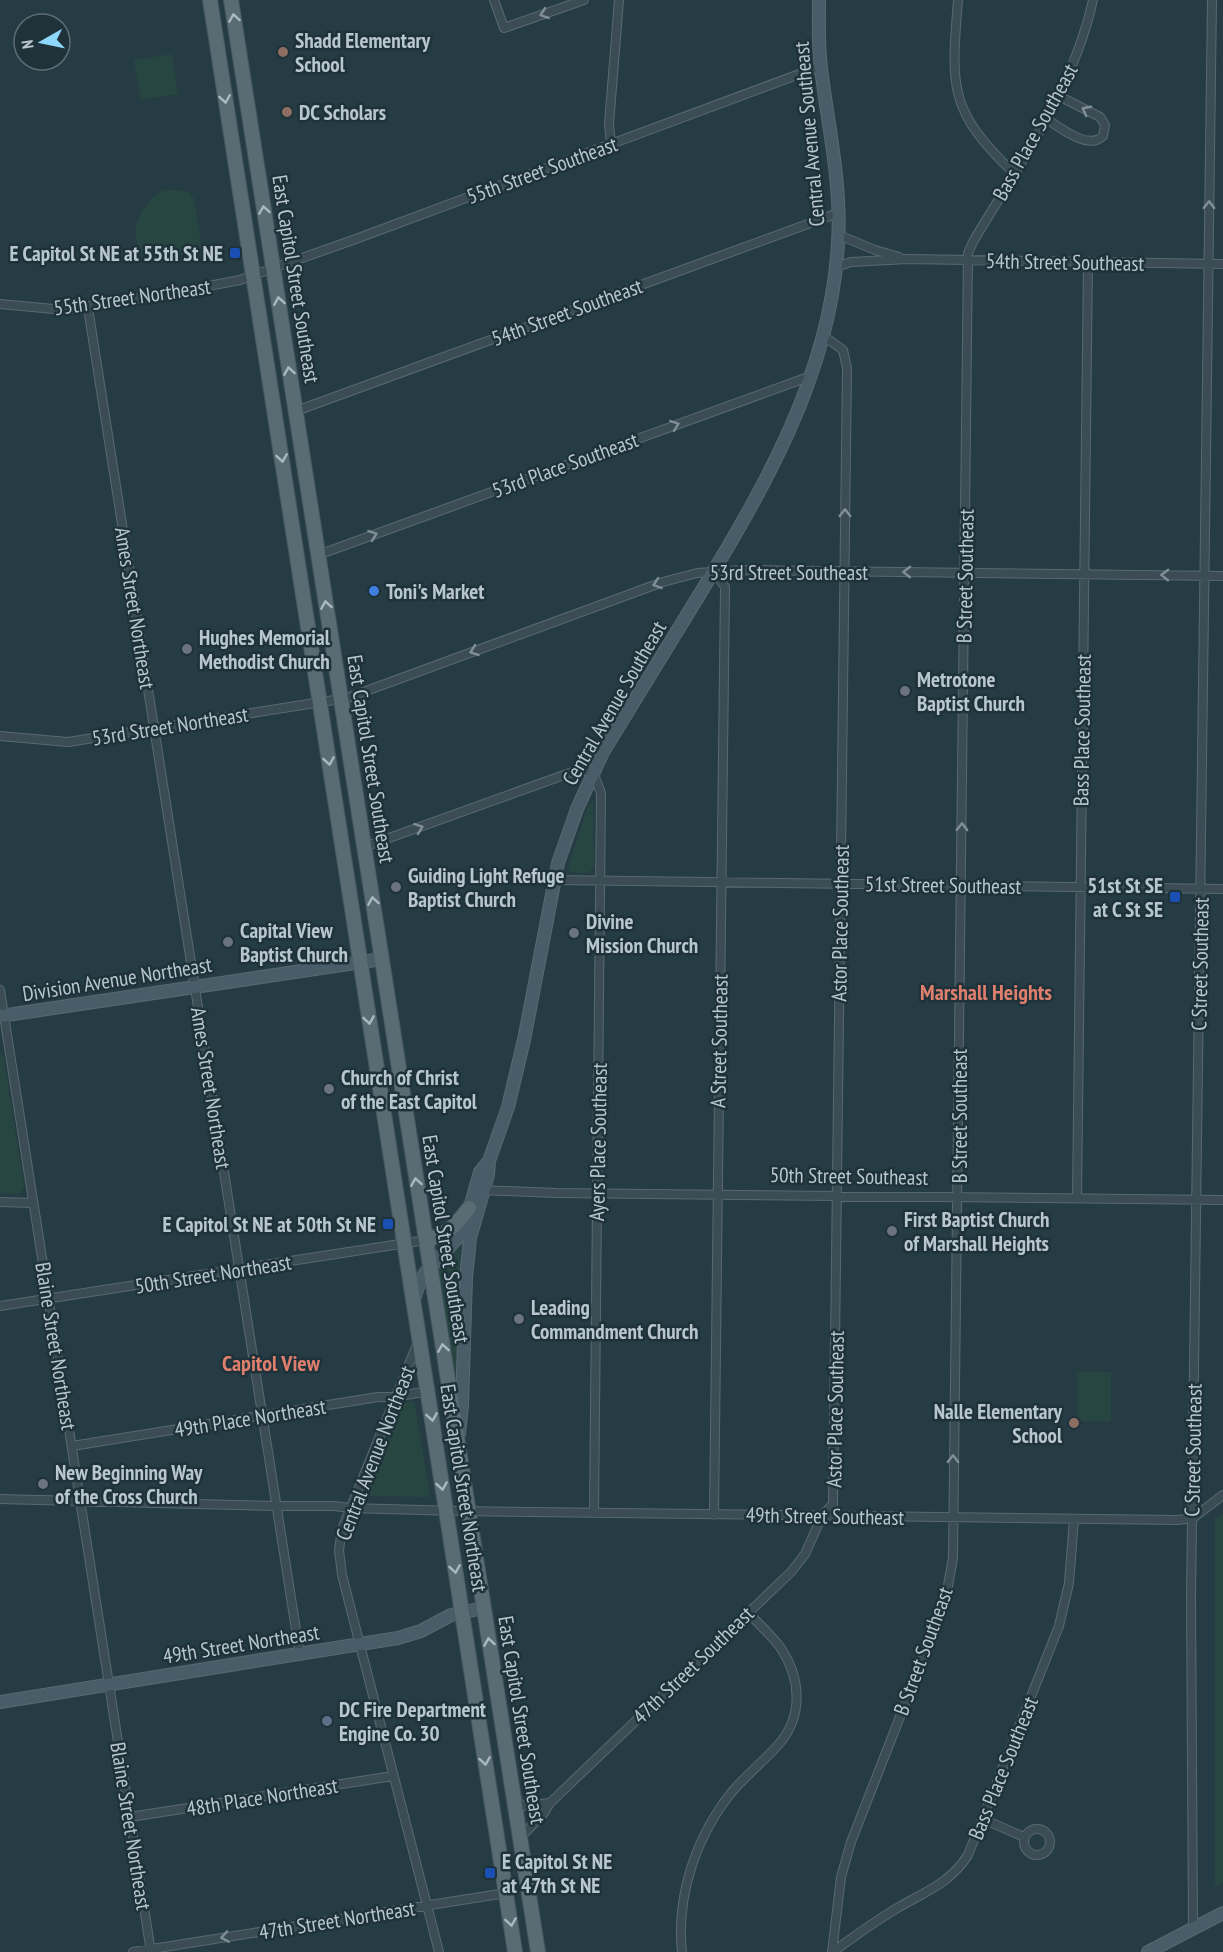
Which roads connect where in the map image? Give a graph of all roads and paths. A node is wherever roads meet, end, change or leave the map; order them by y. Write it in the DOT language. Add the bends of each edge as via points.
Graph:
graph roads {
  1 [pos="210,0"];
  2 [pos="231,0"];
  3 [pos="494,0"];
  4 [pos="584,0"];
  5 [pos="619,0"];
  6 [pos="819,0"];
  7 [pos="958,0"];
  8 [pos="1093,0"];
  9 [pos="1212,0"];
  10 [pos="821,66"];
  11 [pos="1059,96"];
  12 [pos="1046,119"];
  13 [pos="612,144"];
  14 [pos="1014,173"];
  15 [pos="838,213"];
  16 [pos="838,235"];
  17 [pos="908,259"];
  18 [pos="968,260"];
  19 [pos="1088,262"];
  20 [pos="1209,264"];
  21 [pos="1223,264"];
  22 [pos="836,267"];
  23 [pos="263,272"];
  24 [pos="0,304"];
  25 [pos="88,308"];
  26 [pos="822,335"];
  27 [pos="811,376"];
  28 [pos="296,411"];
  29 [pos="318,555"];
  30 [pos="714,571"];
  31 [pos="845,571"];
  32 [pos="965,573"];
  33 [pos="1084,574"];
  34 [pos="1204,576"];
  35 [pos="1223,576"];
  36 [pos="340,699"];
  37 [pos="320,703"];
  38 [pos="154,729"];
  39 [pos="0,736"];
  40 [pos="593,772"];
  41 [pos="364,847"];
  42 [pos="555,880"];
  43 [pos="601,880"];
  44 [pos="721,882"];
  45 [pos="840,883"];
  46 [pos="961,885"];
  47 [pos="1081,887"];
  48 [pos="1201,888"];
  49 [pos="1223,889"];
  50 [pos="382,959"];
  51 [pos="360,962"];
  52 [pos="195,987"];
  53 [pos="0,990"];
  54 [pos="2,1016"];
  55 [pos="7,1036"];
  56 [pos="0,1045"];
  57 [pos="479,1190"];
  58 [pos="597,1193"];
  59 [pos="718,1194"];
  60 [pos="836,1196"];
  61 [pos="958,1198"];
  62 [pos="1077,1198"];
  63 [pos="1197,1200"];
  64 [pos="1223,1200"];
  65 [pos="0,1202"];
  66 [pos="33,1203"];
  67 [pos="469,1208"];
  68 [pos="426,1240"];
  69 [pos="404,1243"];
  70 [pos="430,1268"];
  71 [pos="239,1269"];
  72 [pos="49,1299"];
  73 [pos="413,1302"];
  74 [pos="0,1306"];
  75 [pos="419,1338"];
  76 [pos="428,1391"];
  77 [pos="395,1397"];
  78 [pos="262,1416"];
  79 [pos="72,1446"];
  80 [pos="458,1447"];
  81 [pos="1223,1495"];
  82 [pos="0,1499"];
  83 [pos="80,1501"];
  84 [pos="276,1506"];
  85 [pos="351,1508"];
  86 [pos="457,1511"];
  87 [pos="594,1513"];
  88 [pos="714,1515"];
  89 [pos="822,1516"];
  90 [pos="954,1517"];
  91 [pos="1192,1518"];
  92 [pos="1074,1519"];
  93 [pos="483,1608"];
  94 [pos="462,1612"];
  95 [pos="748,1612"];
  96 [pos="360,1645"];
  97 [pos="300,1655"];
  98 [pos="109,1684"];
  99 [pos="0,1702"];
  100 [pos="393,1776"];
  101 [pos="513,1795"];
  102 [pos="550,1803"];
  103 [pos="130,1817"];
  104 [pos="983,1819"];
  105 [pos="1024,1837"];
  106 [pos="519,1838"];
  107 [pos="506,1893"];
  108 [pos="428,1906"];
  109 [pos="1223,1913"];
  110 [pos="1193,1929"];
  111 [pos="151,1951"];
  112 [pos="133,1952"];
  113 [pos="440,1952"];
  114 [pos="515,1952"];
  115 [pos="538,1952"];
  116 [pos="682,1952"];
  117 [pos="832,1952"];
  118 [pos="1148,1952"];
  1 -- 23 [label="main road, East Capitol Street Northeast, one-way"];
  23 -- 2 [label="main road, East Capitol Street Southeast, one-way"];
  4 -- 3 [label="street, one-way" via="504,28"];
  5 -- 13 [label="street" via="609,124"];
  6 -- 10 [label="main road, Central Avenue Southeast"];
  7 -- 14 [label="street" via="954,74 961,105 979,138"];
  8 -- 11 [label="street, Bass Place Southeast" via="1074,63"];
  20 -- 9 [label="street, C Street Southeast, one-way"];
  10 -- 13 [label="street, 55th Street Southeast"];
  10 -- 15 [label="main road, Central Avenue Southeast"];
  11 -- 12 [label="street, Bass Place Southeast"];
  12 -- 11 [label="street, one-way" via="1083,140 1094,141 1103,136 1105,125 1100,117"];
  12 -- 14 [label="street, Bass Place Southeast"];
  13 -- 23 [label="street, 55th Street Southeast"];
  14 -- 18 [label="street, Bass Place Southeast" via="973,242"];
  15 -- 16 [label="main road, Central Avenue Southeast"];
  15 -- 28 [label="street, 54th Street Southeast"];
  16 -- 17 [label="street, 54th Street Southeast"];
  16 -- 22 [label="main road, Central Avenue Southeast"];
  17 -- 18 [label="street, 54th Street Southeast"];
  17 -- 22 [label="street, 54th Street Southeast" via="851,262"];
  18 -- 19 [label="street, 54th Street Southeast"];
  18 -- 32 [label="street, B Street Southeast"];
  19 -- 20 [label="street, 54th Street Southeast"];
  19 -- 33 [label="street, Bass Place Southeast"];
  20 -- 21 [label="street, 54th Street Southeast"];
  20 -- 34 [label="street, C Street Southeast"];
  22 -- 26 [label="main road, Central Avenue Southeast"];
  23 -- 25 [label="street, 55th Street Northeast"];
  28 -- 23 [label="main road, East Capitol Street Southeast, one-way"];
  23 -- 37 [label="main road, East Capitol Street Northeast, one-way"];
  24 -- 25 [label="street, 55th Street Northeast" via="44,310"];
  25 -- 38 [label="street, Ames Street Northeast"];
  26 -- 27 [label="main road, Central Avenue Southeast"];
  31 -- 26 [label="street, Astor Place Southeast, one-way" via="847,364 843,350"];
  29 -- 27 [label="street, 53rd Place Southeast, one-way"];
  27 -- 30 [label="main road, Central Avenue Southeast" via="771,472"];
  28 -- 29 [label="main road, East Capitol Street Southeast"];
  36 -- 29 [label="main road, East Capitol Street Southeast, one-way"];
  30 -- 31 [label="street, 53rd Street Southeast"];
  30 -- 36 [label="street, 53rd Street Southeast, one-way" via="663,582"];
  30 -- 40 [label="main road, Central Avenue Southeast"];
  30 -- 44 [label="street, A Street Southeast" via="725,587"];
  32 -- 31 [label="street, 53rd Street Southeast, one-way"];
  31 -- 45 [label="street, Astor Place Southeast"];
  32 -- 33 [label="street, 53rd Street Southeast"];
  46 -- 32 [label="street, B Street Southeast, one-way"];
  34 -- 33 [label="street, 53rd Street Southeast, one-way"];
  33 -- 47 [label="street, Bass Place Southeast"];
  34 -- 35 [label="street, 53rd Street Southeast"];
  34 -- 48 [label="street, C Street Southeast"];
  36 -- 37 [label="street, 53rd Street Northeast"];
  36 -- 41 [label="main road, East Capitol Street Southeast"];
  37 -- 38 [label="street, 53rd Street Northeast"];
  37 -- 51 [label="main road, East Capitol Street Northeast, one-way"];
  38 -- 39 [label="street, 53rd Street Northeast" via="65,742"];
  38 -- 52 [label="street, Ames Street Northeast"];
  41 -- 40 [label="street, one-way" via="578,770"];
  40 -- 42 [label="main road, Central Avenue Southeast" via="570,826"];
  40 -- 43 [label="street, Ayers Place Southeast" via="602,799"];
  50 -- 41 [label="main road, East Capitol Street Southeast, one-way"];
  42 -- 43 [label="street, 51st Street Southeast"];
  42 -- 57 [label="main road, Central Avenue Southeast" via="508,1107"];
  43 -- 44 [label="street, 51st Street Southeast"];
  43 -- 58 [label="street, Ayers Place Southeast"];
  44 -- 45 [label="street, 51st Street Southeast"];
  44 -- 59 [label="street, A Street Southeast"];
  45 -- 46 [label="street, 51st Street Southeast"];
  45 -- 60 [label="street, Astor Place Southeast"];
  46 -- 47 [label="street, 51st Street Southeast"];
  46 -- 61 [label="street, B Street Southeast"];
  47 -- 48 [label="street, 51st Street Southeast"];
  47 -- 62 [label="street, Bass Place Southeast"];
  48 -- 49 [label="street, 51st Street Southeast"];
  48 -- 63 [label="street, C Street Southeast"];
  50 -- 51 [label="main road, Division Avenue Northeast"];
  68 -- 50 [label="main road, East Capitol Street Southeast, one-way"];
  51 -- 52 [label="main road, Division Avenue Northeast"];
  51 -- 69 [label="main road, East Capitol Street Northeast, one-way"];
  52 -- 54 [label="main road, Division Avenue Northeast"];
  52 -- 71 [label="street, Ames Street Northeast"];
  53 -- 54 [label="street, Blaine Street Northeast"];
  54 -- 55 [label="street, Blaine Street Northeast"];
  55 -- 56 [label="street"];
  55 -- 66 [label="street, Blaine Street Northeast"];
  57 -- 58 [label="street, 50th Street Southeast"];
  57 -- 67 [label="main road"];
  57 -- 80 [label="main road, Central Avenue Southeast" via="467,1258"];
  58 -- 59 [label="street, 50th Street Southeast"];
  58 -- 87 [label="street, Ayers Place Southeast"];
  59 -- 60 [label="street, 50th Street Southeast"];
  59 -- 88 [label="street, A Street Southeast"];
  60 -- 61 [label="street, 50th Street Southeast"];
  60 -- 89 [label="street, Astor Place Southeast" via="834,1500"];
  61 -- 62 [label="street, 50th Street Southeast"];
  90 -- 61 [label="street, B Street Southeast, one-way"];
  62 -- 63 [label="street, 50th Street Southeast"];
  63 -- 64 [label="street, 50th Street Southeast"];
  63 -- 91 [label="street, C Street Southeast"];
  65 -- 66 [label="street"];
  66 -- 72 [label="street, Blaine Street Northeast"];
  67 -- 68 [label="main road" via="452,1229"];
  67 -- 70 [label="main road" via="463,1232"];
  68 -- 69 [label="street, 50th Street Northeast"];
  68 -- 70 [label="main road, East Capitol Street Southeast"];
  69 -- 71 [label="street, 50th Street Northeast"];
  69 -- 73 [label="main road, East Capitol Street Northeast"];
  70 -- 73 [label="main road" via="420,1281"];
  80 -- 70 [label="main road, East Capitol Street Southeast, one-way"];
  71 -- 72 [label="street, 50th Street Northeast"];
  71 -- 78 [label="street, Ames Street Northeast"];
  72 -- 74 [label="street, 50th Street Northeast"];
  72 -- 79 [label="street, Blaine Street Northeast"];
  73 -- 75 [label="main road, East Capitol Street Northeast"];
  75 -- 76 [label="main road, East Capitol Street Northeast"];
  75 -- 77 [label="street, Central Avenue Northeast"];
  76 -- 77 [label="street, 49th Place Northeast"];
  76 -- 86 [label="main road, East Capitol Street Northeast, one-way"];
  77 -- 78 [label="street, 49th Place Northeast"];
  77 -- 85 [label="street, Central Avenue Northeast"];
  78 -- 79 [label="street, 49th Place Northeast"];
  78 -- 84 [label="street, Ames Street Northeast"];
  79 -- 83 [label="street, Blaine Street Northeast"];
  80 -- 86 [label="main road, East Capitol Street Southeast"];
  81 -- 91 [label="street"];
  82 -- 83 [label="street, 49th Street Southeast"];
  83 -- 84 [label="street, 49th Street Southeast"];
  83 -- 98 [label="street, Blaine Street Northeast"];
  84 -- 85 [label="street, 49th Street Southeast"];
  84 -- 97 [label="street, Ames Street Northeast"];
  85 -- 86 [label="street, 49th Street Southeast"];
  85 -- 96 [label="street, Central Avenue Northeast" via="342,1529 339,1561"];
  86 -- 87 [label="street, 49th Street Southeast"];
  86 -- 93 [label="main road, East Capitol Street Southeast"];
  86 -- 94 [label="main road, East Capitol Street Northeast, one-way"];
  87 -- 88 [label="street, 49th Street Southeast"];
  88 -- 89 [label="street, 49th Street Southeast"];
  89 -- 90 [label="street, 49th Street Southeast"];
  89 -- 95 [label="street, 47th Street Southeast" via="798,1564"];
  90 -- 92 [label="street, 49th Street Southeast"];
  90 -- 117 [label="street, B Street Southeast" via="945,1598 851,1842 841,1877"];
  91 -- 92 [label="street, 49th Street Southeast"];
  91 -- 110 [label="street, C Street Southeast"];
  92 -- 104 [label="street, Bass Place Southeast" via="1069,1583 1060,1620"];
  93 -- 94 [label="main road, 49th Street Northeast"];
  101 -- 93 [label="main road, East Capitol Street Southeast, one-way"];
  94 -- 96 [label="main road, 49th Street Northeast" via="407,1636"];
  94 -- 107 [label="main road, East Capitol Street Northeast, one-way"];
  95 -- 102 [label="street, 47th Street Southeast"];
  95 -- 116 [label="street" via="788,1661 797,1705 783,1738 730,1794 707,1829 686,1886"];
  96 -- 97 [label="main road, 49th Street Northeast"];
  96 -- 100 [label="street, Central Avenue Northeast"];
  97 -- 98 [label="main road, 49th Street Northeast"];
  98 -- 99 [label="main road, 49th Street Northeast"];
  98 -- 103 [label="street, Blaine Street Northeast"];
  100 -- 103 [label="street, 48th Place Northeast"];
  100 -- 108 [label="street, Central Avenue Northeast"];
  101 -- 102 [label="street" via="522,1806"];
  101 -- 106 [label="main road, East Capitol Street Southeast"];
  102 -- 106 [label="street, 47th Street Southeast"];
  103 -- 111 [label="street, Blaine Street Northeast"];
  104 -- 105 [label="street"];
  104 -- 117 [label="street, Bass Place Southeast" via="968,1855 951,1876"];
  106 -- 115 [label="main road, East Capitol Street Southeast"];
  107 -- 108 [label="street, 47th Street Northeast"];
  107 -- 114 [label="main road, East Capitol Street Northeast, one-way"];
  108 -- 111 [label="street, 47th Street Northeast, one-way"];
  108 -- 113 [label="street, Central Avenue Northeast"];
  109 -- 110 [label="main road"];
  110 -- 118 [label="main road"];
  111 -- 112 [label="street, 47th Street Northeast"];
}
